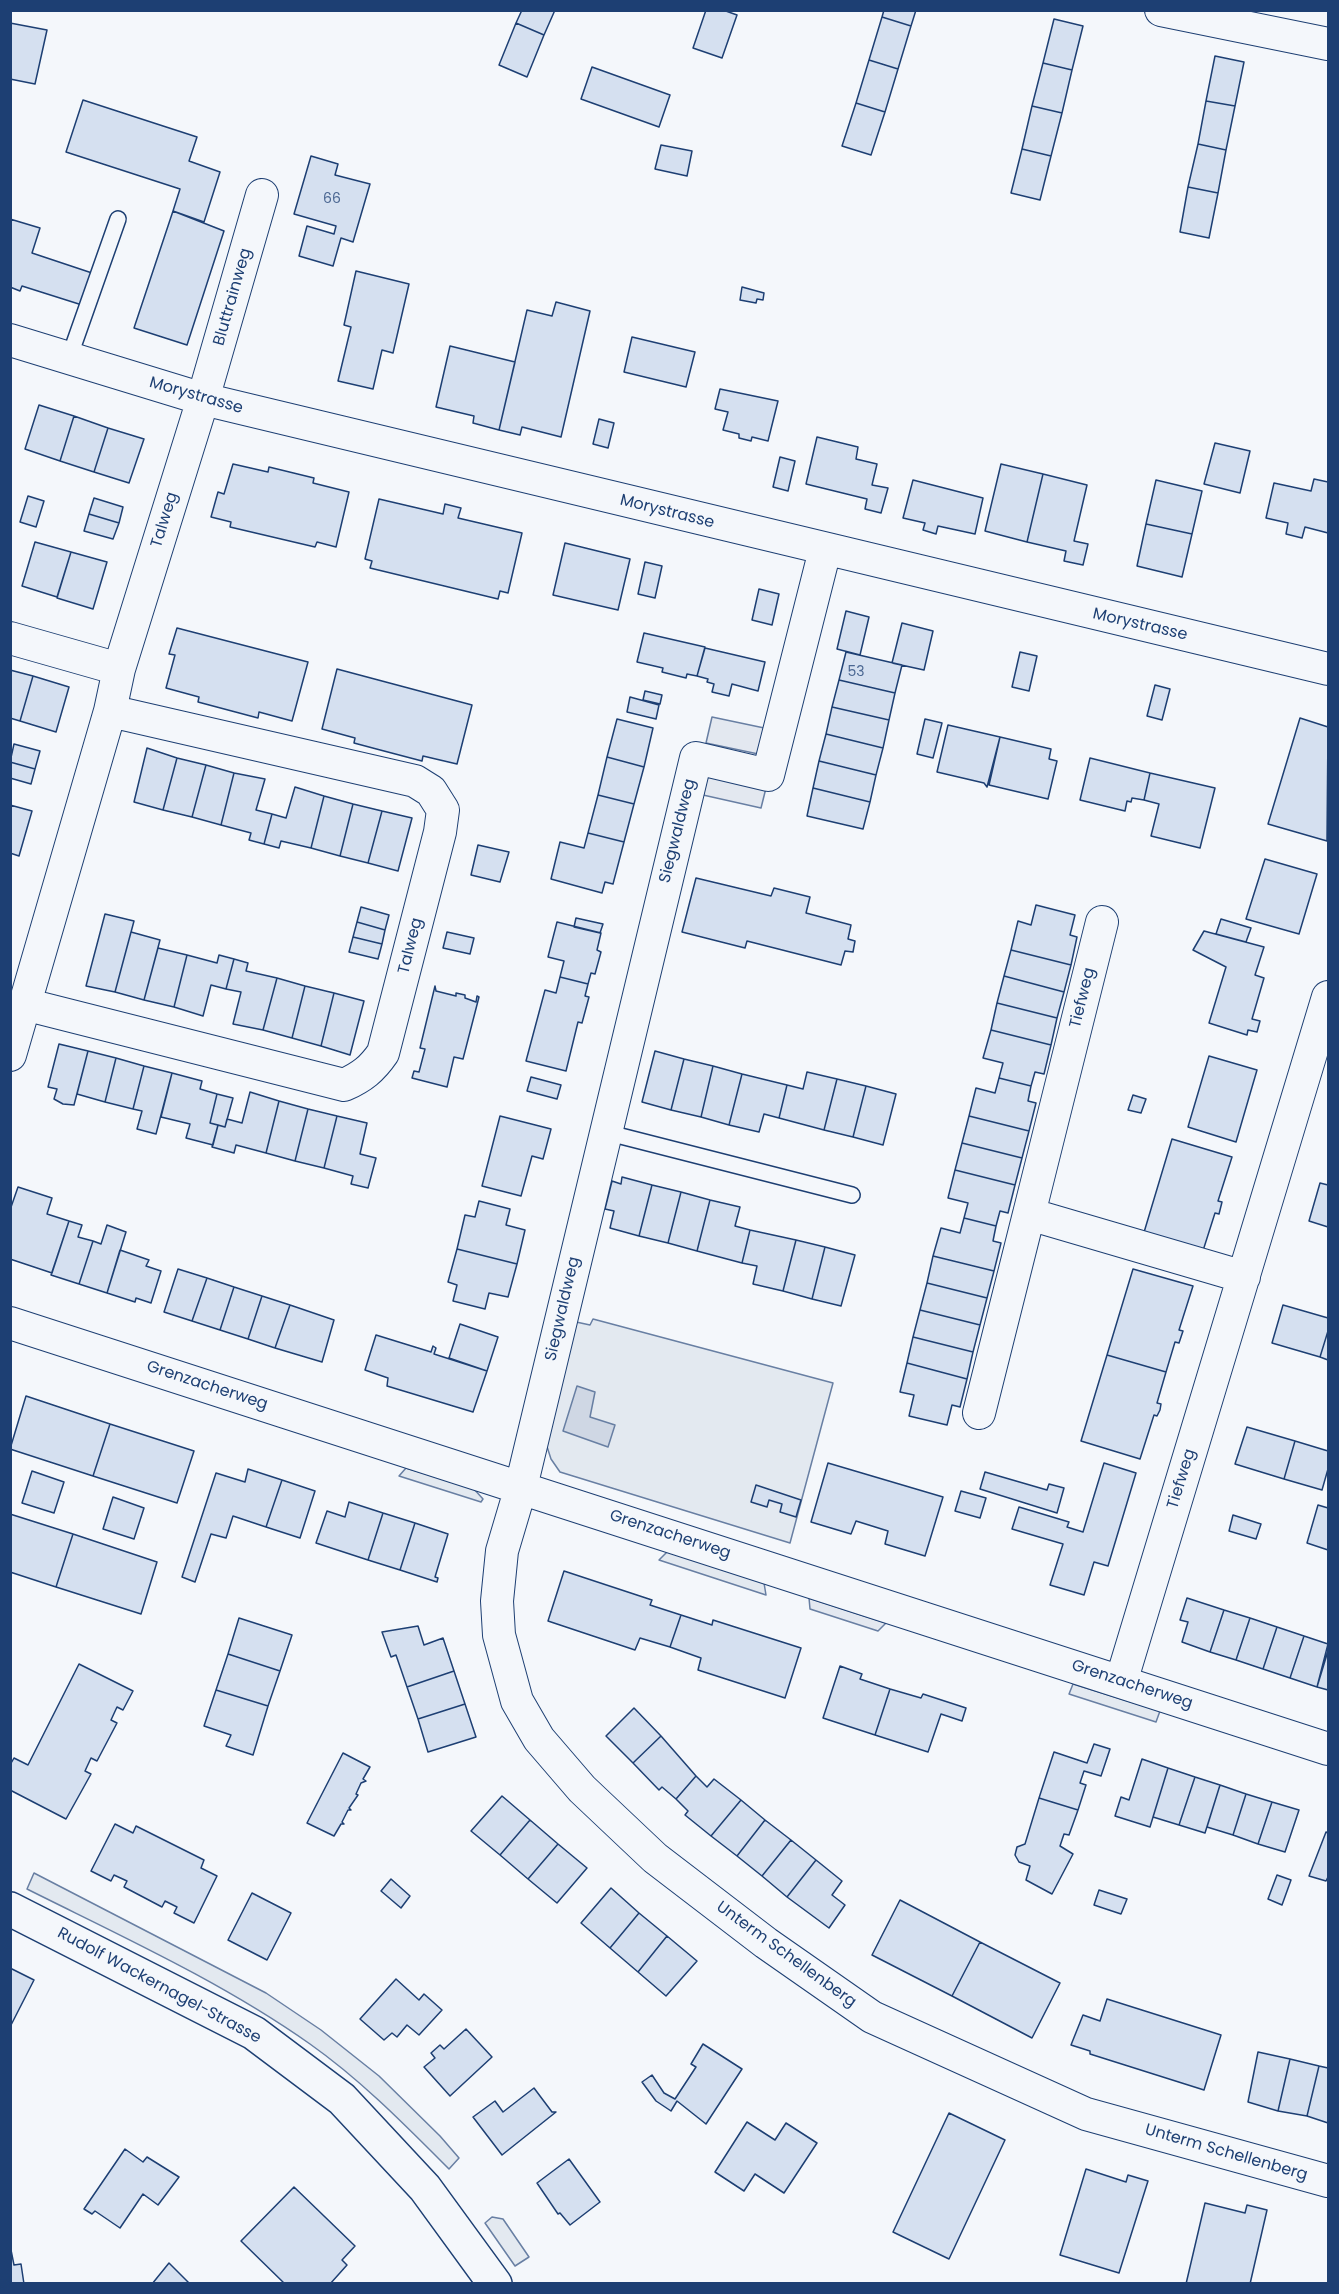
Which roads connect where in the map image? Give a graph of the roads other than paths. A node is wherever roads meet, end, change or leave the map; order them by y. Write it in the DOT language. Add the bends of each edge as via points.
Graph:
graph roads {
  1 [pos="1161,10"];
  2 [pos="1329,44"];
  3 [pos="262,195"];
  4 [pos="118,219"];
  5 [pos="10,340"];
  6 [pos="69,358"];
  7 [pos="203,399"];
  8 [pos="825,550"];
  9 [pos="10,638"];
  10 [pos="119,669"];
  11 [pos="1329,669"];
  12 [pos="110,711"];
  13 [pos="1102,922"];
  14 [pos="1329,997"];
  15 [pos="18,1016"];
  16 [pos="10,1055"];
  17 [pos="605,1132"];
  18 [pos="852,1195"];
  19 [pos="1029,1214"];
  20 [pos="1244,1277"];
  21 [pos="10,1323"];
  22 [pos="979,1413"];
  23 [pos="521,1487"];
  24 [pos="1121,1682"];
  25 [pos="1329,1749"];
  26 [pos="10,1909"];
  27 [pos="1329,2181"];
  28 [pos="495,2283"];
  1 -- 2 [label="street"];
  3 -- 7 [label="street, Bluttrainweg"];
  4 -- 6 [label="lane"];
  5 -- 6 [label="street, Morystrasse"];
  6 -- 7 [label="street, Morystrasse"];
  7 -- 8 [label="street, Morystrasse"];
  7 -- 10 [label="street, Talweg"];
  8 -- 11 [label="street, Morystrasse"];
  8 -- 17 [label="street, Siegwaldweg" via="768,775 696,758"];
  9 -- 10 [label="street"];
  10 -- 12 [label="street, Talweg"];
  12 -- 15 [label="street, Talweg"];
  12 -- 15 [label="street, Talweg" via="415,781 431,791 443,810 440,832 383,1053 361,1078 344,1085"];
  13 -- 19 [label="street, Tiefweg"];
  14 -- 20 [label="street, Tiefweg"];
  15 -- 16 [label="street, Talweg"];
  17 -- 18 [label="lane"];
  17 -- 23 [label="street, Siegwaldweg"];
  19 -- 20 [label="street"];
  19 -- 22 [label="street, Tiefweg"];
  20 -- 24 [label="street, Tiefweg"];
  21 -- 23 [label="street, Grenzacherweg"];
  23 -- 24 [label="street, Grenzacherweg"];
  23 -- 27 [label="street, Unterm Schellenberg" via="502,1551 497,1601 500,1635 517,1701 539,1739 582,1789 655,1858 766,1943 873,2017 1086,2114"];
  24 -- 25 [label="street, Grenzacherweg"];
  26 -- 28 [label="street, Rudolf Wackernagel-Strasse" via="254,2033 342,2098 425,2188"];
}
